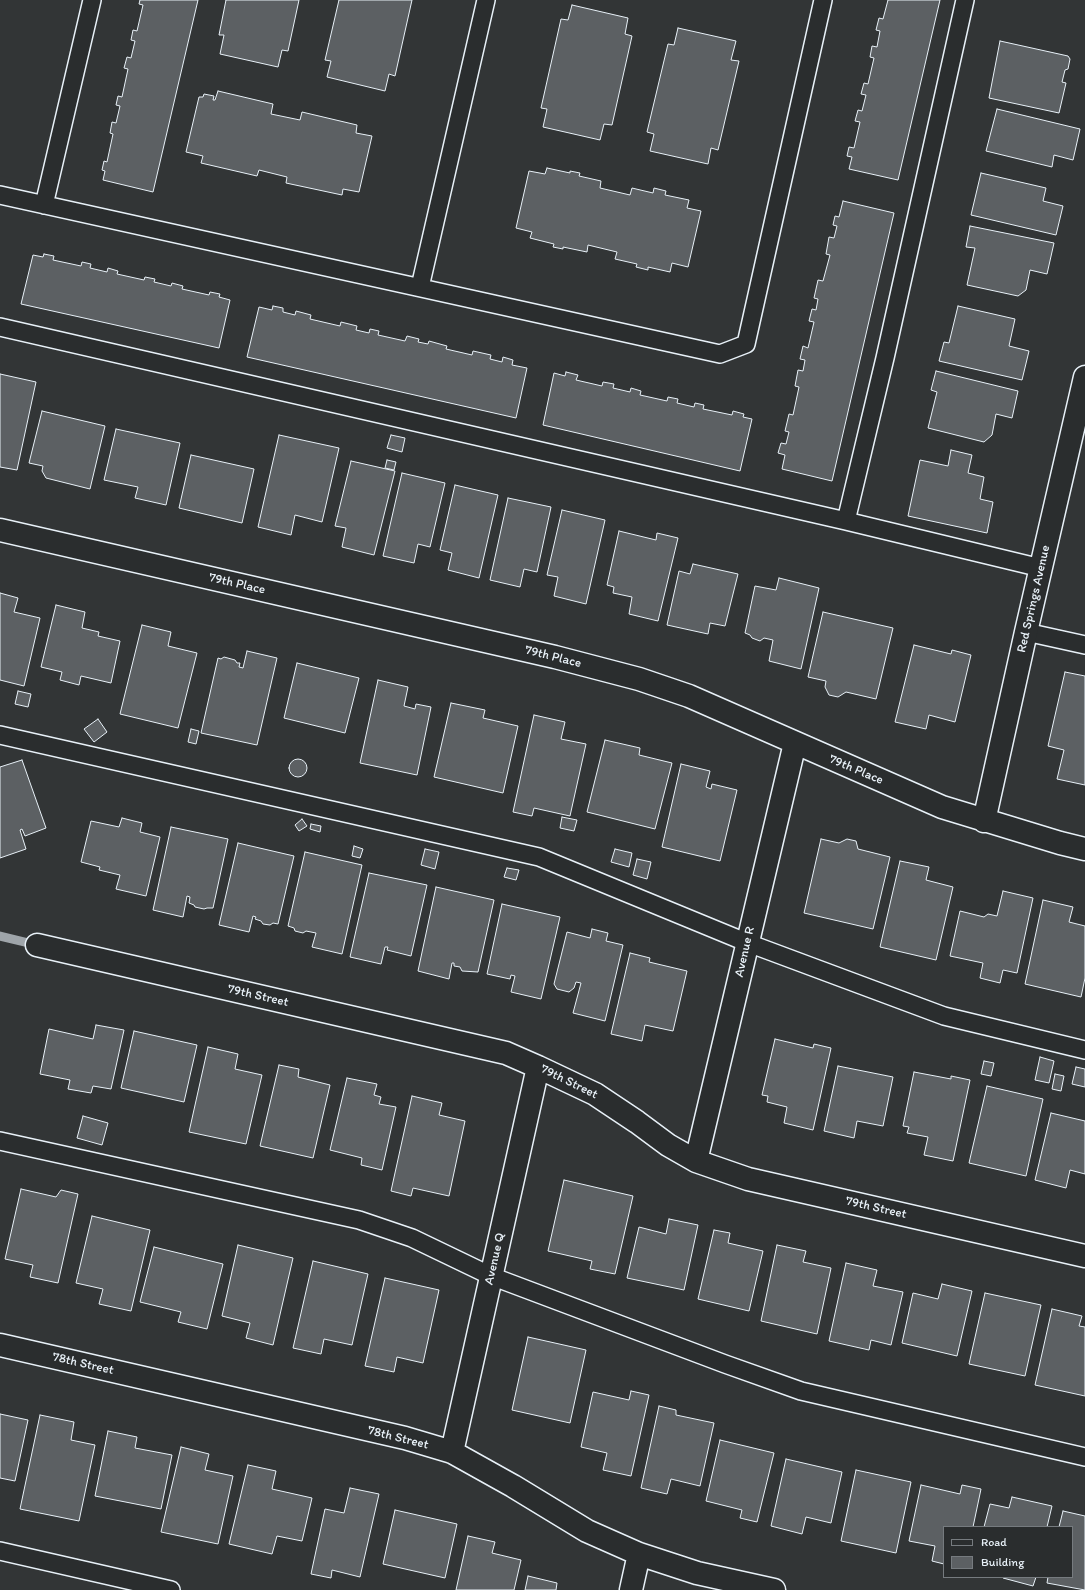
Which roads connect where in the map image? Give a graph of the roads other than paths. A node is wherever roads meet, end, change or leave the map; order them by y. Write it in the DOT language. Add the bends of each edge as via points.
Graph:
graph roads {
  1 [pos="92,0"];
  2 [pos="486,0"];
  3 [pos="823,0"];
  4 [pos="965,0"];
  5 [pos="0,195"];
  6 [pos="44,205"];
  7 [pos="420,287"];
  8 [pos="0,327"];
  9 [pos="1085,377"];
  10 [pos="1078,442"];
  11 [pos="846,521"];
  12 [pos="0,530"];
  13 [pos="1041,568"];
  14 [pos="1026,632"];
  15 [pos="1085,645"];
  16 [pos="0,735"];
  17 [pos="794,743"];
  18 [pos="984,821"];
  19 [pos="1085,849"];
  20 [pos="748,943"];
  21 [pos="37,945"];
  22 [pos="1085,1050"];
  23 [pos="538,1067"];
  24 [pos="0,1141"];
  25 [pos="696,1161"];
  26 [pos="1085,1256"];
  27 [pos="492,1276"];
  28 [pos="0,1345"];
  29 [pos="452,1452"];
  30 [pos="1085,1457"];
  31 [pos="0,1551"];
  32 [pos="639,1554"];
  33 [pos="171,1590"];
  34 [pos="631,1590"];
  35 [pos="774,1590"];
  1 -- 6 [label="lane"];
  2 -- 7 [label="lane"];
  3 -- 7 [label="lane" via="746,344 720,354"];
  4 -- 11 [label="lane"];
  5 -- 6 [label="lane"];
  6 -- 7 [label="lane"];
  8 -- 11 [label="lane"];
  9 -- 10 [label="street, Red Springs Avenue"];
  10 -- 13 [label="street, Red Springs Avenue"];
  11 -- 13 [label="lane"];
  12 -- 17 [label="street, 79th Place" via="548,655 639,679 689,696"];
  13 -- 14 [label="street, Red Springs Avenue"];
  14 -- 15 [label="lane"];
  14 -- 18 [label="street, Red Springs Avenue"];
  16 -- 20 [label="lane" via="539,857"];
  17 -- 18 [label="street, 79th Place" via="942,807"];
  17 -- 20 [label="street, Avenue R"];
  18 -- 19 [label="street, 79th Place"];
  20 -- 22 [label="lane" via="944,1016"];
  20 -- 25 [label="street, Avenue R"];
  21 -- 23 [label="street, 79th Street" via="470,1044 506,1053"];
  23 -- 25 [label="street, 79th Street" via="595,1094 668,1145"];
  23 -- 27 [label="street, Avenue Q"];
  24 -- 27 [label="lane" via="359,1220 412,1238"];
  25 -- 26 [label="street, 79th Street" via="748,1179"];
  27 -- 29 [label="street, Avenue Q"];
  27 -- 30 [label="lane" via="801,1391"];
  28 -- 29 [label="street, 78th Street" via="405,1438"];
  29 -- 32 [label="street, 78th Street" via="587,1531"];
  31 -- 33 [label="lane"];
  32 -- 34 [label="street"];
  32 -- 35 [label="street, 78th Street" via="697,1573"];
}
